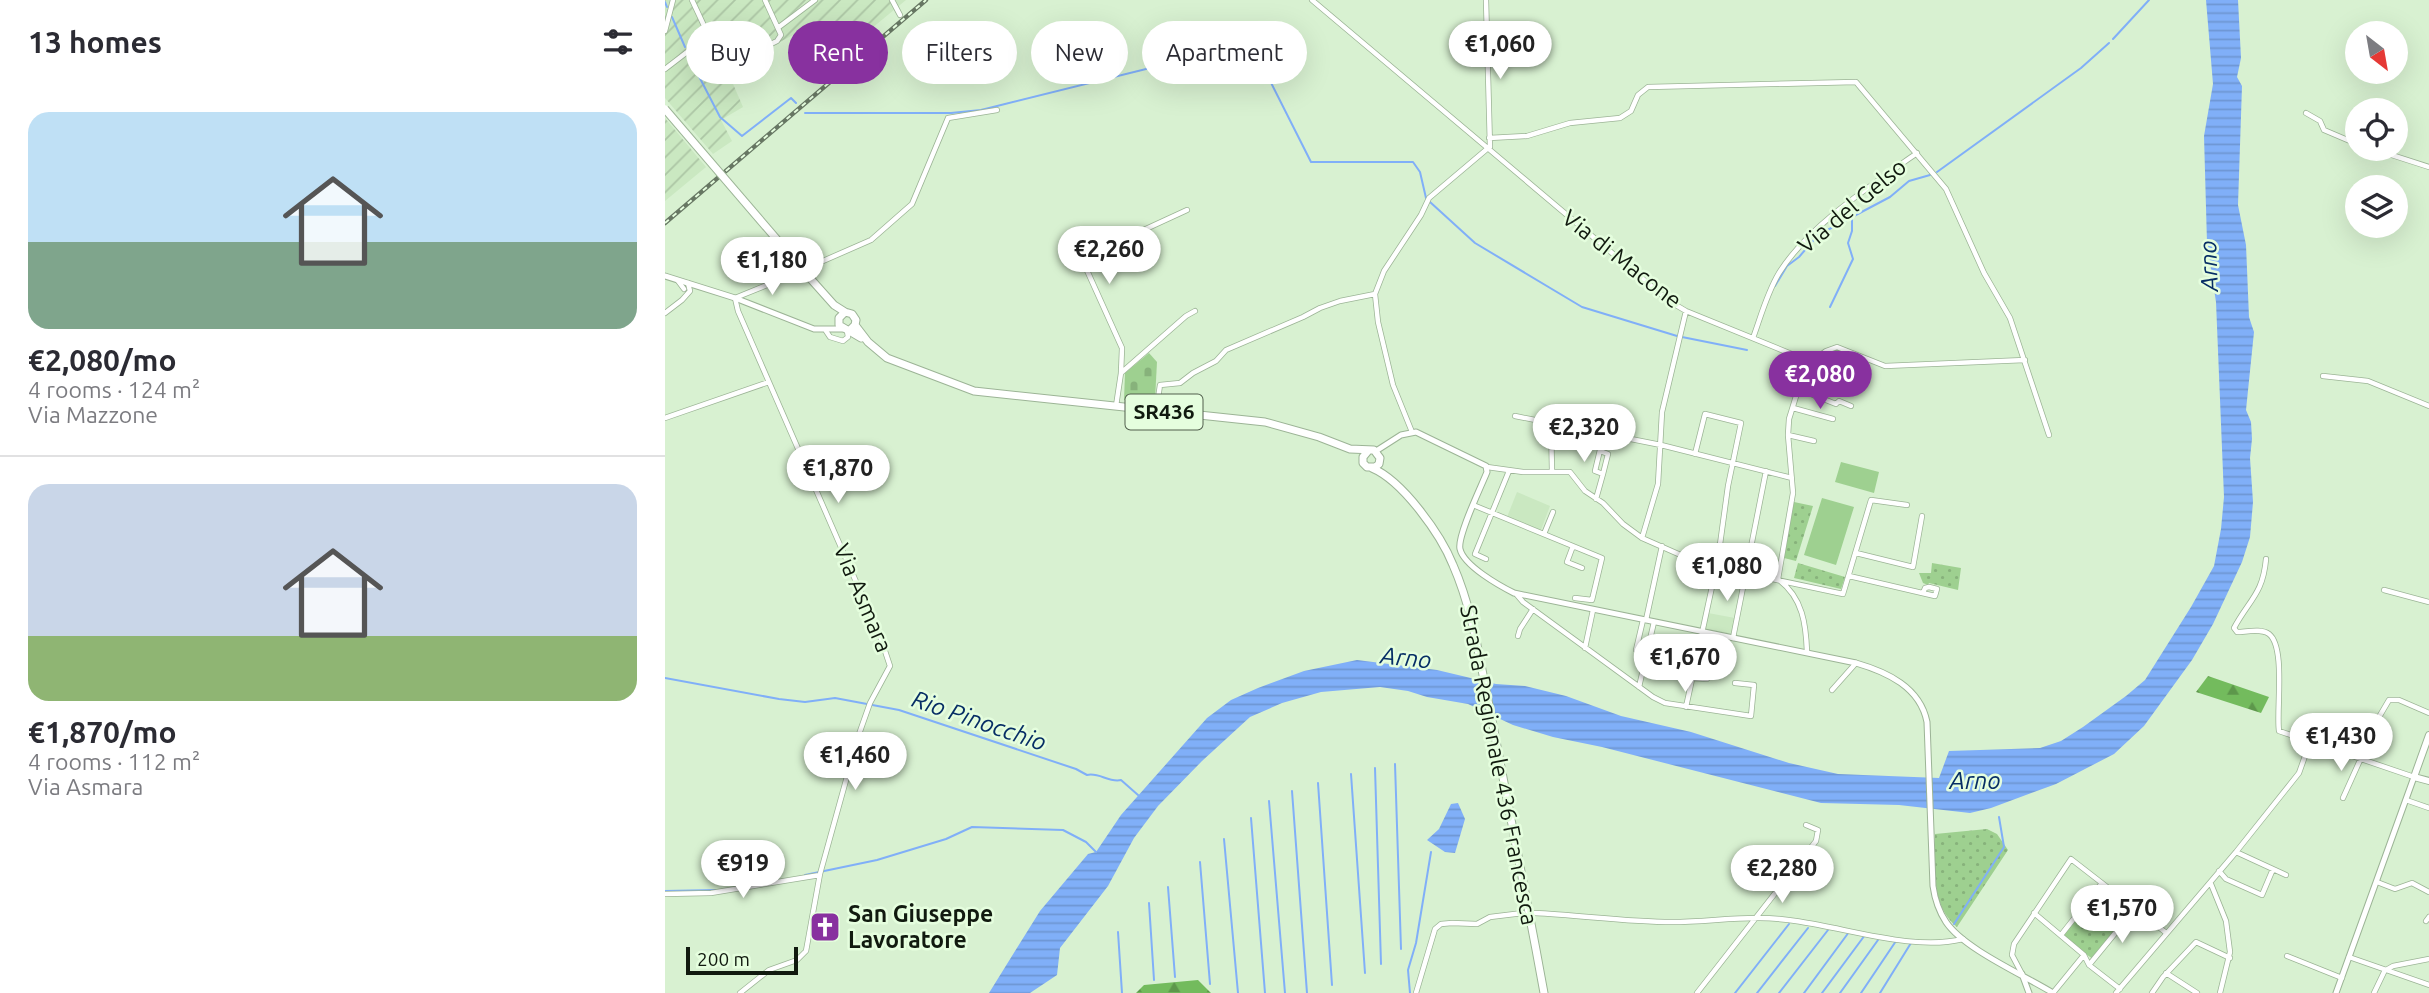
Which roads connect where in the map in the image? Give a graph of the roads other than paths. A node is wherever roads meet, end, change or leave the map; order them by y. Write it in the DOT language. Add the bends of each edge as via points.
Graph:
graph roads {
  1 [pos="673,0"];
  2 [pos="692,0"];
  3 [pos="765,0"];
  4 [pos="815,0"];
  5 [pos="892,0"];
  6 [pos="1312,0"];
  7 [pos="1486,0"];
  8 [pos="900,15"];
  9 [pos="701,21"];
  10 [pos="779,28"];
  11 [pos="665,31"];
  12 [pos="774,42"];
  13 [pos="686,53"];
  14 [pos="665,69"];
  15 [pos="665,109"];
  16 [pos="997,110"];
  17 [pos="2306,113"];
  18 [pos="1489,138"];
  19 [pos="2345,139"];
  20 [pos="1487,149"];
  21 [pos="1917,153"];
  22 [pos="2408,160"];
  23 [pos="2429,167"];
  24 [pos="1187,211"];
  25 [pos="799,272"];
  26 [pos="808,272"];
  27 [pos="665,275"];
  28 [pos="674,278"];
  29 [pos="692,283"];
  30 [pos="687,290"];
  31 [pos="1375,294"];
  32 [pos="735,298"];
  33 [pos="1195,311"];
  34 [pos="1686,311"];
  35 [pos="665,313"];
  36 [pos="841,317"];
  37 [pos="849,329"];
  38 [pos="827,330"];
  39 [pos="1753,338"];
  40 [pos="2025,360"];
  41 [pos="1805,367"];
  42 [pos="1121,373"];
  43 [pos="2323,376"];
  44 [pos="769,382"];
  45 [pos="1798,389"];
  46 [pos="2429,405"];
  47 [pos="1851,406"];
  48 [pos="1116,407"];
  49 [pos="1793,408"];
  50 [pos="1143,410"];
  51 [pos="1515,415"];
  52 [pos="665,418"];
  53 [pos="1833,419"];
  54 [pos="1551,422"];
  55 [pos="1412,432"];
  56 [pos="1604,433"];
  57 [pos="1788,435"];
  58 [pos="2049,435"];
  59 [pos="1814,442"];
  60 [pos="1661,445"];
  61 [pos="1350,449"];
  62 [pos="1695,454"];
  63 [pos="1376,455"];
  64 [pos="1362,461"];
  65 [pos="1733,463"];
  66 [pos="1487,467"];
  67 [pos="1371,468"];
  68 [pos="1509,471"];
  69 [pos="1766,471"];
  70 [pos="1552,472"];
  71 [pos="1387,476"];
  72 [pos="1792,478"];
  73 [pos="1596,499"];
  74 [pos="1473,505"];
  75 [pos="1907,505"];
  76 [pos="1553,512"];
  77 [pos="1492,513"];
  78 [pos="1921,516"];
  79 [pos="1544,534"];
  80 [pos="1641,538"];
  81 [pos="1719,545"];
  82 [pos="1573,546"];
  83 [pos="1662,546"];
  84 [pos="1750,551"];
  85 [pos="1856,553"];
  86 [pos="1486,559"];
  87 [pos="2266,559"];
  88 [pos="1716,567"];
  89 [pos="1582,568"];
  90 [pos="1746,573"];
  91 [pos="1849,576"];
  92 [pos="1778,579"];
  93 [pos="1799,583"];
  94 [pos="2384,590"];
  95 [pos="1923,593"];
  96 [pos="1517,595"];
  97 [pos="1795,596"];
  98 [pos="1576,598"];
  99 [pos="2429,602"];
  100 [pos="1533,609"];
  101 [pos="1593,610"];
  102 [pos="1644,620"];
  103 [pos="1654,622"];
  104 [pos="1701,632"];
  105 [pos="1518,636"];
  106 [pos="1733,638"];
  107 [pos="1585,649"];
  108 [pos="1646,653"];
  109 [pos="1724,653"];
  110 [pos="1807,653"];
  111 [pos="1856,663"];
  112 [pos="1691,678"];
  113 [pos="1735,683"];
  114 [pos="1639,687"];
  115 [pos="1832,690"];
  116 [pos="1686,707"];
  117 [pos="2429,713"];
  118 [pos="2372,729"];
  119 [pos="2429,735"];
  120 [pos="2310,742"];
  121 [pos="2361,758"];
  122 [pos="2414,777"];
  123 [pos="2429,781"];
  124 [pos="2343,798"];
  125 [pos="2406,800"];
  126 [pos="2429,808"];
  127 [pos="1806,825"];
  128 [pos="2236,852"];
  129 [pos="2273,869"];
  130 [pos="2219,871"];
  131 [pos="820,873"];
  132 [pos="2286,875"];
  133 [pos="2377,882"];
  134 [pos="2102,883"];
  135 [pos="2210,883"];
  136 [pos="2149,892"];
  137 [pos="2429,892"];
  138 [pos="665,894"];
  139 [pos="2135,909"];
  140 [pos="1523,913"];
  141 [pos="1534,913"];
  142 [pos="2034,913"];
  143 [pos="1756,918"];
  144 [pos="2165,932"];
  145 [pos="2061,935"];
  146 [pos="1963,939"];
  147 [pos="2084,955"];
  148 [pos="2287,956"];
  149 [pos="2349,957"];
  150 [pos="2230,958"];
  151 [pos="2429,959"];
  152 [pos="2089,965"];
  153 [pos="2385,970"];
  154 [pos="2166,973"];
  155 [pos="2022,974"];
  156 [pos="2342,978"];
  157 [pos="2060,985"];
  158 [pos="2429,985"];
  159 [pos="2118,991"];
  160 [pos="740,993"];
  161 [pos="1416,993"];
  162 [pos="1544,993"];
  163 [pos="1697,993"];
  164 [pos="2029,993"];
  165 [pos="2053,993"];
  166 [pos="2059,993"];
  167 [pos="2152,993"];
  168 [pos="2197,993"];
  169 [pos="2220,993"];
  170 [pos="2336,993"];
  171 [pos="2374,993"];
  1 -- 11 [label="street"];
  2 -- 9 [label="street"];
  3 -- 10 [label="street"];
  4 -- 10 [label="street"];
  5 -- 8 [label="street"];
  6 -- 20 [label="street, Via di Macone"];
  7 -- 18 [label="street"];
  10 -- 12 [label="street" via="781,35"];
  13 -- 14 [label="street"];
  15 -- 26 [label="main road, Strada Regionale 436 Francesca / SR436, bridge"];
  16 -- 26 [label="street" via="947,115 912,204 871,240"];
  17 -- 19 [label="street" via="2320,121 2324,130"];
  18 -- 20 [label="street"];
  18 -- 21 [label="street" via="1620,118 1648,87 1845,81 1860,84"];
  20 -- 31 [label="street" via="1428,200"];
  20 -- 34 [label="street, Via di Macone" via="1647,284"];
  21 -- 39 [label="street, Via del Gelso" via="1869,187 1790,258 1770,289"];
  21 -- 40 [label="street" via="1946,189 2003,304"];
  22 -- 23 [label="street"];
  24 -- 42 [label="street" via="1085,257 1122,348"];
  25 -- 32 [label="street"];
  26 -- 36 [label="main road, Strada Regionale 436 Francesca / SR436"];
  27 -- 28 [label="street"];
  28 -- 29 [label="street"];
  28 -- 30 [label="street"];
  29 -- 30 [label="street"];
  29 -- 32 [label="street"];
  30 -- 35 [label="street"];
  31 -- 50 [label="street" via="1320,308 1226,350 1180,383 1160,385 1157,405 1143,405"];
  31 -- 55 [label="street" via="1393,385"];
  32 -- 38 [label="street"];
  32 -- 44 [label="street, Via Asmara"];
  33 -- 42 [label="street"];
  34 -- 39 [label="street, Via di Macone"];
  34 -- 60 [label="street" via="1663,412"];
  36 -- 37 [label="main road, Strada Regionale 436 Francesca / SR436"];
  36 -- 37 [label="main road, Strada Regionale 436 Francesca / SR436" via="854,316"];
  36 -- 38 [label="street"];
  37 -- 38 [label="street"];
  37 -- 38 [label="street" via="843,341 830,337"];
  37 -- 48 [label="main road, Strada Regionale 436 Francesca / SR436" via="887,358 974,391"];
  39 -- 41 [label="street, Via di Macone" via="1799,357"];
  40 -- 41 [label="street" via="1885,366 1837,347"];
  40 -- 58 [label="street"];
  41 -- 45 [label="street"];
  42 -- 48 [label="street"];
  43 -- 46 [label="street" via="2368,381"];
  44 -- 52 [label="street"];
  44 -- 131 [label="street, Via Asmara" via="890,661 858,737"];
  45 -- 47 [label="street"];
  45 -- 49 [label="street"];
  48 -- 50 [label="main road, Strada Regionale 436 Francesca / SR436"];
  49 -- 53 [label="street"];
  49 -- 57 [label="street"];
  50 -- 61 [label="main road, Strada Regionale 436 Francesca / SR436" via="1265,422"];
  51 -- 54 [label="street"];
  54 -- 56 [label="street"];
  54 -- 70 [label="street"];
  55 -- 63 [label="street"];
  55 -- 66 [label="street"];
  56 -- 60 [label="street"];
  56 -- 73 [label="street" via="1600,451 1608,454"];
  57 -- 59 [label="street"];
  57 -- 72 [label="street"];
  60 -- 62 [label="street"];
  60 -- 80 [label="street" via="1658,484"];
  61 -- 63 [label="main road, Strada Regionale 436 Francesca / SR436"];
  61 -- 64 [label="main road, Strada Regionale 436 Francesca / SR436"];
  62 -- 65 [label="street"];
  62 -- 65 [label="street" via="1705,414 1741,423"];
  63 -- 64 [label="main road" via="1363,455"];
  63 -- 67 [label="main road" via="1378,465"];
  63 -- 71 [label="main road, Strada Regionale 436 Francesca / SR436"];
  64 -- 67 [label="main road, Strada Regionale 436 Francesca / SR436"];
  65 -- 69 [label="street"];
  65 -- 81 [label="street"];
  66 -- 68 [label="street"];
  66 -- 74 [label="street"];
  67 -- 71 [label="main road, Strada Regionale 436 Francesca / SR436"];
  68 -- 70 [label="street"];
  68 -- 77 [label="street"];
  69 -- 72 [label="street"];
  69 -- 84 [label="street"];
  70 -- 73 [label="street" via="1570,472"];
  71 -- 162 [label="main road, Strada Regionale 436 Francesca / SR436" via="1411,501 1451,560 1472,618"];
  72 -- 92 [label="street"];
  73 -- 80 [label="street"];
  74 -- 77 [label="street"];
  74 -- 96 [label="street" via="1460,541 1463,557"];
  75 -- 85 [label="street" via="1871,500"];
  76 -- 79 [label="street"];
  77 -- 79 [label="street"];
  77 -- 86 [label="street" via="1475,554"];
  78 -- 85 [label="street" via="1913,567"];
  79 -- 82 [label="street"];
  80 -- 83 [label="street"];
  81 -- 84 [label="street"];
  81 -- 88 [label="street"];
  82 -- 89 [label="street" via="1567,562"];
  82 -- 98 [label="street" via="1603,555 1592,600"];
  83 -- 88 [label="street"];
  83 -- 102 [label="street"];
  84 -- 90 [label="street"];
  85 -- 91 [label="street"];
  87 -- 120 [label="street" via="2265,579 2234,628 2272,637 2280,668 2278,730"];
  88 -- 90 [label="street"];
  88 -- 104 [label="street"];
  90 -- 92 [label="street"];
  90 -- 106 [label="street"];
  91 -- 93 [label="street" via="1843,594"];
  91 -- 95 [label="street"];
  92 -- 93 [label="street"];
  92 -- 97 [label="street"];
  93 -- 97 [label="street"];
  94 -- 99 [label="street"];
  96 -- 100 [label="street"];
  96 -- 101 [label="street"];
  97 -- 110 [label="street" via="1805,625"];
  100 -- 105 [label="street"];
  100 -- 107 [label="street"];
  101 -- 102 [label="street"];
  101 -- 107 [label="street"];
  102 -- 103 [label="street"];
  102 -- 108 [label="street" via="1636,650"];
  103 -- 104 [label="street"];
  103 -- 108 [label="street"];
  104 -- 106 [label="street"];
  104 -- 112 [label="street"];
  106 -- 110 [label="street"];
  107 -- 114 [label="street"];
  108 -- 114 [label="street"];
  109 -- 112 [label="street" via="1712,650 1707,679"];
  110 -- 111 [label="street"];
  111 -- 115 [label="street"];
  111 -- 146 [label="street" via="1904,685 1924,711 1936,902 1947,924"];
  112 -- 116 [label="street"];
  113 -- 116 [label="street" via="1753,685 1751,716"];
  114 -- 116 [label="street" via="1665,703"];
  117 -- 118 [label="street" via="2389,700"];
  119 -- 122 [label="main road"];
  120 -- 121 [label="street"];
  120 -- 128 [label="street" via="2299,773"];
  121 -- 122 [label="street"];
  121 -- 124 [label="street"];
  122 -- 123 [label="main road"];
  122 -- 125 [label="street"];
  125 -- 126 [label="street"];
  125 -- 133 [label="street"];
  127 -- 143 [label="street" via="1818,830 1816,841"];
  128 -- 129 [label="street"];
  128 -- 130 [label="street"];
  129 -- 130 [label="street" via="2262,895 2226,879"];
  129 -- 132 [label="street"];
  130 -- 135 [label="street"];
  131 -- 138 [label="street" via="711,892"];
  131 -- 160 [label="street, Via Asmara" via="802,957 769,970"];
  133 -- 137 [label="street" via="2395,889 2412,883"];
  133 -- 149 [label="street"];
  134 -- 139 [label="street"];
  134 -- 142 [label="street" via="2071,859"];
  134 -- 145 [label="street"];
  135 -- 144 [label="street"];
  135 -- 150 [label="street" via="2226,921"];
  136 -- 139 [label="street"];
  139 -- 144 [label="street"];
  139 -- 152 [label="street"];
  140 -- 161 [label="street" via="1477,924 1441,925"];
  141 -- 143 [label="street" via="1671,922"];
  142 -- 145 [label="street"];
  142 -- 155 [label="street" via="2011,950"];
  143 -- 146 [label="street" via="1913,941"];
  143 -- 163 [label="street"];
  144 -- 159 [label="street"];
  145 -- 147 [label="street"];
  146 -- 155 [label="street"];
  147 -- 152 [label="street"];
  147 -- 157 [label="street"];
  148 -- 156 [label="street"];
  149 -- 153 [label="street"];
  149 -- 156 [label="street"];
  150 -- 154 [label="street" via="2196,942"];
  150 -- 169 [label="street"];
  151 -- 153 [label="street"];
  152 -- 159 [label="street"];
  153 -- 158 [label="street"];
  153 -- 171 [label="street"];
  154 -- 167 [label="street"];
  154 -- 168 [label="street"];
  155 -- 164 [label="street"];
  155 -- 165 [label="street"];
  156 -- 170 [label="street"];
  157 -- 165 [label="street"];
  157 -- 166 [label="street"];
}
